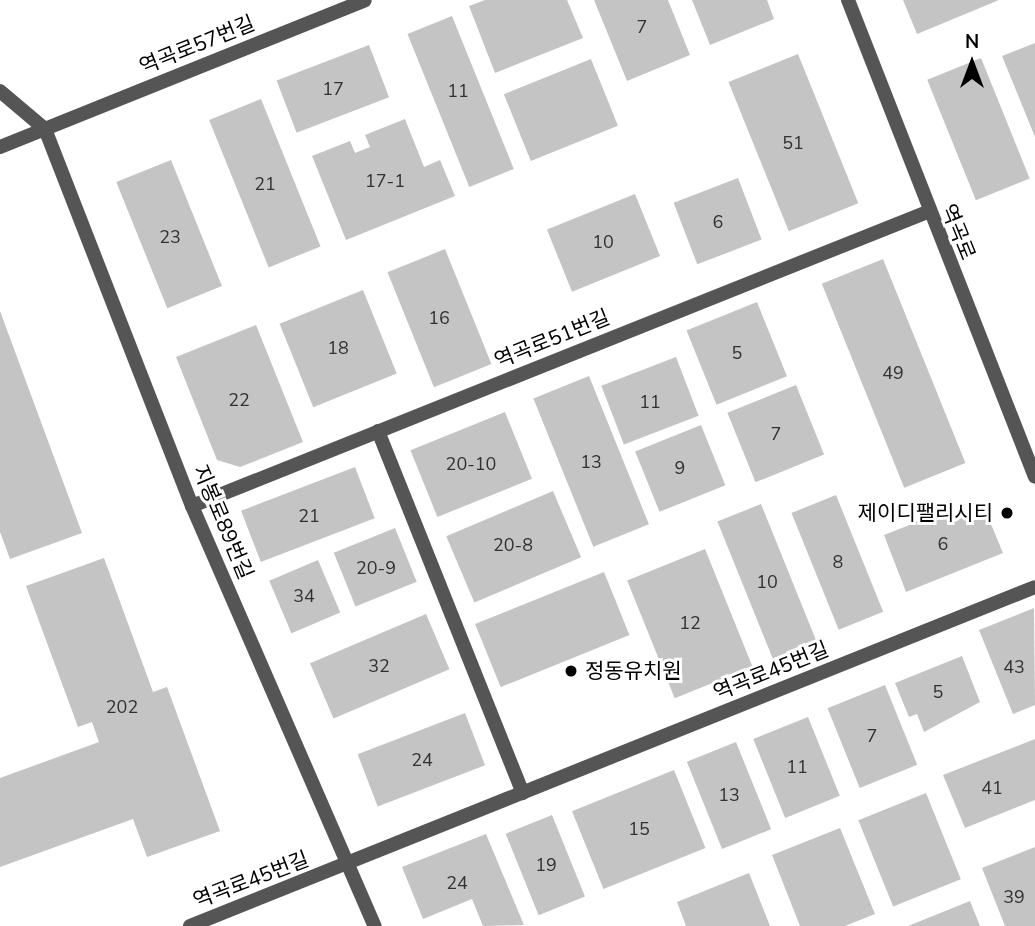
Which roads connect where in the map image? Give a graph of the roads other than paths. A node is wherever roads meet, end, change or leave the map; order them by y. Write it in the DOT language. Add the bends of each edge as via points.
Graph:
graph roads {
  1 [pos="365,0"];
  2 [pos="848,0"];
  3 [pos="0,92"];
  4 [pos="45,129"];
  5 [pos="0,146"];
  6 [pos="928,212"];
  7 [pos="378,431"];
  8 [pos="1035,477"];
  9 [pos="192,506"];
  10 [pos="1035,587"];
  11 [pos="523,793"];
  12 [pos="350,864"];
  13 [pos="190,926"];
  14 [pos="375,926"];
  1 -- 4 [label="street, 역곡로57번길"];
  2 -- 6 [label="street, 역곡로"];
  3 -- 4 [label="street"];
  4 -- 5 [label="street, 역곡로57번길"];
  4 -- 9 [label="street, 지봉로89번길"];
  6 -- 7 [label="street, 역곡로51번길"];
  6 -- 8 [label="street, 역곡로"];
  7 -- 9 [label="street, 역곡로51번길"];
  7 -- 11 [label="street"];
  9 -- 12 [label="street, 지봉로89번길"];
  10 -- 11 [label="street, 역곡로45번길"];
  11 -- 12 [label="street, 역곡로45번길"];
  12 -- 13 [label="street, 역곡로45번길"];
  12 -- 14 [label="street, 지봉로89번길"];
}
